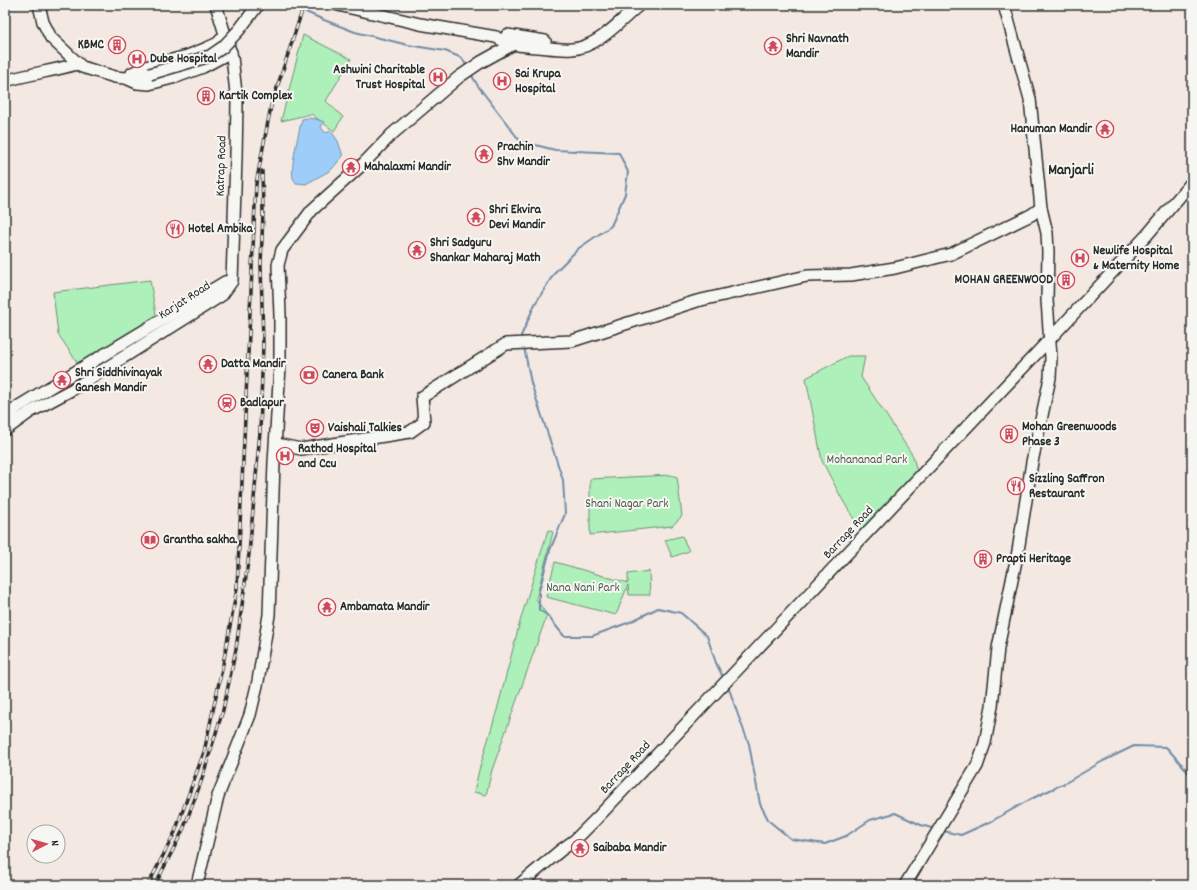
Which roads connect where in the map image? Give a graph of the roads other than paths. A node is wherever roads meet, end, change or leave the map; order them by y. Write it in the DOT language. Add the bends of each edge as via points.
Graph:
graph roads {
  1 [pos="39,5"];
  2 [pos="216,5"];
  3 [pos="258,5"];
  4 [pos="338,5"];
  5 [pos="627,5"];
  6 [pos="639,5"];
  7 [pos="1004,5"];
  8 [pos="226,34"];
  9 [pos="513,40"];
  10 [pos="231,52"];
  11 [pos="77,64"];
  12 [pos="58,70"];
  13 [pos="125,78"];
  14 [pos="5,81"];
  15 [pos="5,87"];
  16 [pos="1190,185"];
  17 [pos="1041,208"];
  18 [pos="232,281"];
  19 [pos="1050,339"];
  20 [pos="5,418"];
  21 [pos="5,430"];
  22 [pos="276,444"];
  23 [pos="197,885"];
  24 [pos="519,885"];
  25 [pos="905,885"];
  1 -- 11 [label="street" via="43,22 51,38"];
  2 -- 8 [label="street, Katrap Road"];
  3 -- 13 [label="street, bridge" via="239,30 210,56 150,74"];
  4 -- 9 [label="street" via="420,24 496,37 507,35"];
  5 -- 9 [label="street" via="599,30 583,39 571,42"];
  6 -- 9 [label="street" via="606,33 584,46 572,49 525,46"];
  7 -- 17 [label="street" via="1030,99"];
  8 -- 10 [label="street, Katrap Road"];
  8 -- 13 [label="street" via="218,43 207,48 140,69"];
  9 -- 22 [label="street" via="510,46 459,77 391,135 312,210 282,250 278,265 280,351"];
  10 -- 13 [label="street" via="203,67 149,84"];
  10 -- 18 [label="street, Katrap Road" via="237,114"];
  11 -- 12 [label="street"];
  11 -- 13 [label="street"];
  12 -- 14 [label="street" via="47,70"];
  12 -- 15 [label="street" via="49,76"];
  16 -- 19 [label="street, Barrage Road"];
  17 -- 19 [label="street" via="1047,239"];
  17 -- 22 [label="street" via="952,254 896,268 851,275 807,276 785,280 697,301 572,341 506,344 422,397 424,422 410,432 301,449"];
  18 -- 20 [label="street, Karjat Road" via="225,282 19,406"];
  18 -- 21 [label="street, Karjat Road" via="222,295 73,389 30,412"];
  19 -- 24 [label="street, Barrage Road" via="575,840"];
  19 -- 25 [label="street" via="1050,378 998,648 985,743 977,766"];
  22 -- 23 [label="street" via="269,615 258,681 250,715 218,796"];
}
